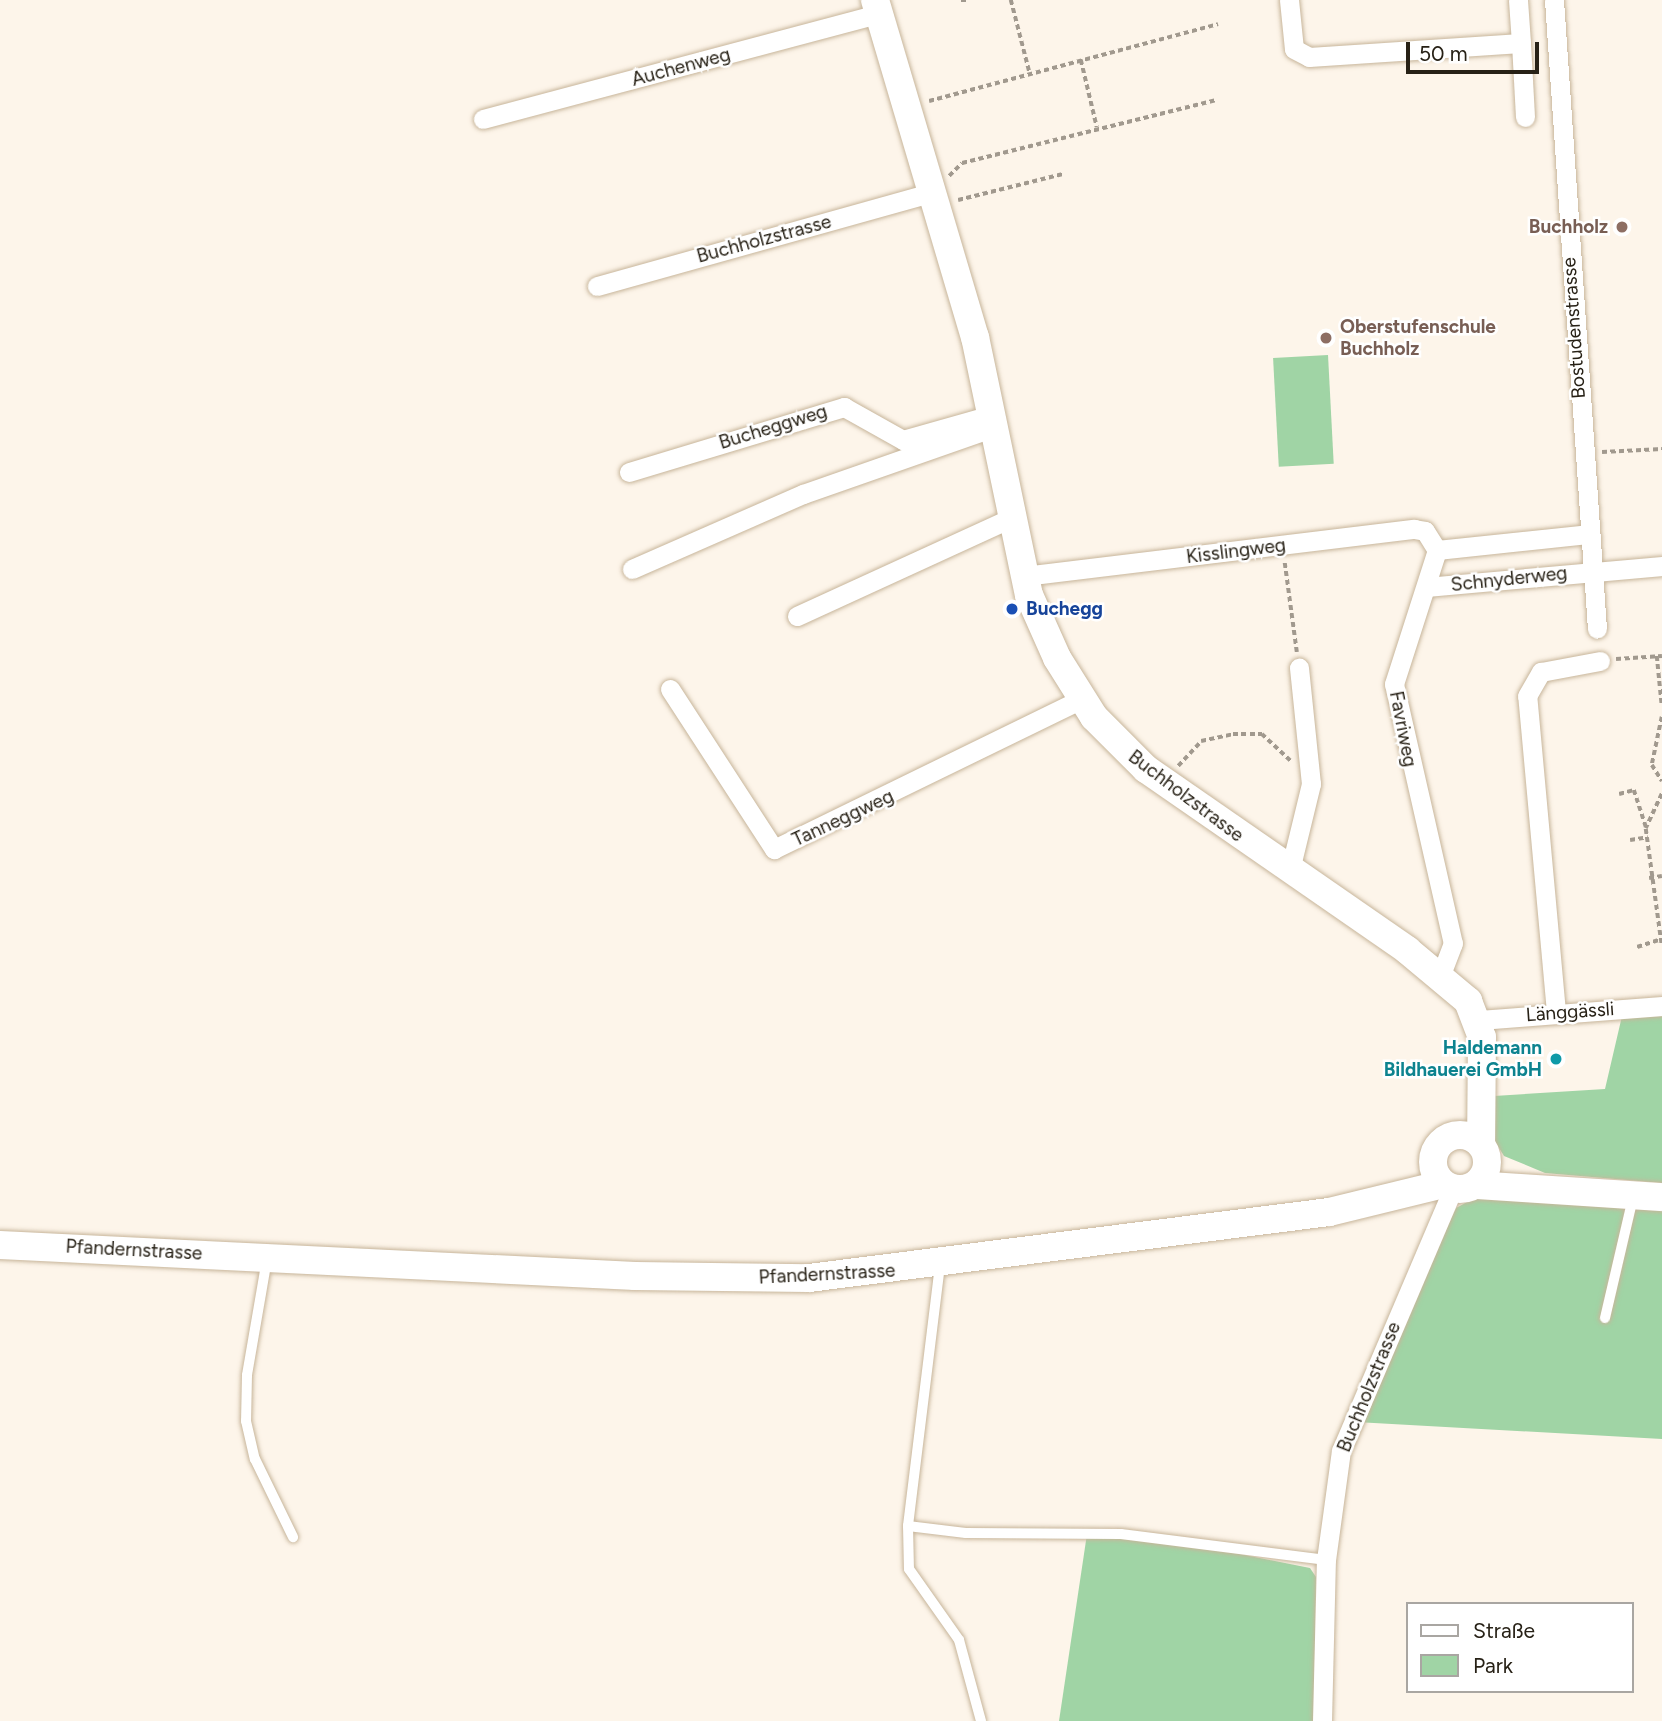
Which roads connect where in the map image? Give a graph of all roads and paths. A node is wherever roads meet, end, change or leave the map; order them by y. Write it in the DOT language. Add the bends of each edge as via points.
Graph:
graph roads {
  1 [pos="961,0"];
  2 [pos="968,0"];
  3 [pos="1011,0"];
  4 [pos="1289,0"];
  5 [pos="1518,0"];
  6 [pos="1554,0"];
  7 [pos="877,7"];
  8 [pos="1218,24"];
  9 [pos="1521,43"];
  10 [pos="1081,60"];
  11 [pos="1030,74"];
  12 [pos="1217,100"];
  13 [pos="907,106"];
  14 [pos="1525,117"];
  15 [pos="483,120"];
  16 [pos="1097,127"];
  17 [pos="1063,174"];
  18 [pos="932,194"];
  19 [pos="597,286"];
  20 [pos="993,421"];
  21 [pos="1662,449"];
  22 [pos="1582,453"];
  23 [pos="629,472"];
  24 [pos="1011,518"];
  25 [pos="1590,534"];
  26 [pos="1282,545"];
  27 [pos="1437,550"];
  28 [pos="1662,566"];
  29 [pos="632,569"];
  30 [pos="1593,571"];
  31 [pos="1024,576"];
  32 [pos="1426,587"];
  33 [pos="797,617"];
  34 [pos="1597,629"];
  35 [pos="1659,656"];
  36 [pos="1600,661"];
  37 [pos="1299,668"];
  38 [pos="670,689"];
  39 [pos="1082,699"];
  40 [pos="1662,706"];
  41 [pos="1662,717"];
  42 [pos="1662,781"];
  43 [pos="1311,784"];
  44 [pos="1166,785"];
  45 [pos="1619,794"];
  46 [pos="1662,794"];
  47 [pos="1646,829"];
  48 [pos="1648,836"];
  49 [pos="1630,840"];
  50 [pos="1290,870"];
  51 [pos="1662,876"];
  52 [pos="1649,878"];
  53 [pos="1662,907"];
  54 [pos="1654,908"];
  55 [pos="1661,939"];
  56 [pos="1662,946"];
  57 [pos="1637,947"];
  58 [pos="1440,977"];
  59 [pos="1662,1006"];
  60 [pos="1556,1012"];
  61 [pos="1479,1020"];
  62 [pos="1477,1082"];
  63 [pos="1441,1147"];
  64 [pos="1484,1149"];
  65 [pos="1458,1186"];
  66 [pos="1536,1186"];
  67 [pos="1634,1194"];
  68 [pos="1662,1197"];
  69 [pos="1382,1199"];
  70 [pos="0,1245"];
  71 [pos="267,1258"];
  72 [pos="940,1265"];
  73 [pos="1605,1318"];
  74 [pos="908,1526"];
  75 [pos="293,1537"];
  76 [pos="1326,1560"];
  77 [pos="981,1721"];
  78 [pos="1322,1721"];
  1 -- 2 [label="path"];
  3 -- 11 [label="path"];
  4 -- 9 [label="street" via="1294,49 1309,57"];
  5 -- 9 [label="street"];
  6 -- 22 [label="street, Bostudenstrasse"];
  7 -- 13 [label="main road, Buchholzstrasse"];
  7 -- 15 [label="street, Auchenweg"];
  8 -- 10 [label="path"];
  9 -- 14 [label="street"];
  10 -- 11 [label="path"];
  10 -- 16 [label="path"];
  11 -- 13 [label="path"];
  12 -- 16 [label="path"];
  13 -- 18 [label="main road, Buchholzstrasse"];
  16 -- 18 [label="path" via="962,163"];
  17 -- 18 [label="path"];
  18 -- 19 [label="street, Buchholzstrasse"];
  18 -- 20 [label="main road, Buchholzstrasse"];
  20 -- 23 [label="street, Bucheggweg" via="903,440 844,407"];
  20 -- 24 [label="main road, Buchholzstrasse"];
  20 -- 29 [label="street" via="803,494"];
  21 -- 22 [label="path"];
  22 -- 25 [label="street, Bostudenstrasse"];
  24 -- 31 [label="main road, Buchholzstrasse"];
  24 -- 33 [label="street"];
  25 -- 27 [label="street"];
  25 -- 30 [label="street, Bostudenstrasse"];
  26 -- 27 [label="street, Kisslingweg" via="1414,529 1434,539"];
  26 -- 31 [label="street, Kisslingweg"];
  26 -- 37 [label="path"];
  27 -- 32 [label="street, Favriweg"];
  28 -- 30 [label="street, Schnyderweg"];
  30 -- 32 [label="street, Schnyderweg"];
  30 -- 34 [label="street, Schnyderweg"];
  31 -- 39 [label="main road, Buchholzstrasse" via="1048,641"];
  32 -- 58 [label="street, Favriweg" via="1394,684 1453,943"];
  35 -- 36 [label="path"];
  35 -- 40 [label="path"];
  36 -- 60 [label="street" via="1541,672 1527,696"];
  37 -- 43 [label="street"];
  38 -- 39 [label="street, Tanneggweg" via="774,849"];
  39 -- 44 [label="main road, Buchholzstrasse"];
  41 -- 42 [label="path" via="1652,765"];
  43 -- 44 [label="path" via="1262,734 1233,734 1201,741"];
  43 -- 50 [label="street"];
  44 -- 50 [label="main road, Buchholzstrasse"];
  45 -- 47 [label="path" via="1634,790"];
  46 -- 47 [label="path"];
  47 -- 48 [label="path"];
  48 -- 49 [label="path"];
  48 -- 52 [label="path"];
  50 -- 58 [label="main road, Buchholzstrasse"];
  51 -- 52 [label="path"];
  52 -- 54 [label="path"];
  53 -- 54 [label="path"];
  54 -- 55 [label="path"];
  55 -- 56 [label="path"];
  55 -- 57 [label="path"];
  58 -- 61 [label="main road, Buchholzstrasse"];
  59 -- 60 [label="street, Länggässli"];
  60 -- 61 [label="street, Länggässli"];
  61 -- 62 [label="main road"];
  62 -- 63 [label="main road"];
  62 -- 64 [label="main road"];
  63 -- 64 [label="main road" via="1466,1135"];
  63 -- 65 [label="main road"];
  63 -- 69 [label="main road, Pfandernstrasse"];
  64 -- 65 [label="main road" via="1486,1171"];
  64 -- 66 [label="main road"];
  65 -- 66 [label="main road, Pfandernstrasse"];
  65 -- 69 [label="main road, Pfandernstrasse"];
  65 -- 76 [label="street, Buchholzstrasse" via="1351,1423"];
  66 -- 67 [label="main road, Pfandernstrasse"];
  67 -- 68 [label="main road, Pfandernstrasse"];
  67 -- 73 [label="lane"];
  69 -- 72 [label="main road, Pfandernstrasse" via="1348,1209"];
  70 -- 71 [label="main road, Pfandernstrasse"];
  71 -- 72 [label="main road, Pfandernstrasse" via="764,1279"];
  71 -- 75 [label="lane" via="247,1375 246,1420 255,1459"];
  72 -- 74 [label="lane"];
  74 -- 76 [label="lane" via="966,1533 1121,1534"];
  74 -- 77 [label="lane" via="909,1569 959,1640"];
  76 -- 78 [label="street, Buchholzstrasse"];
}
